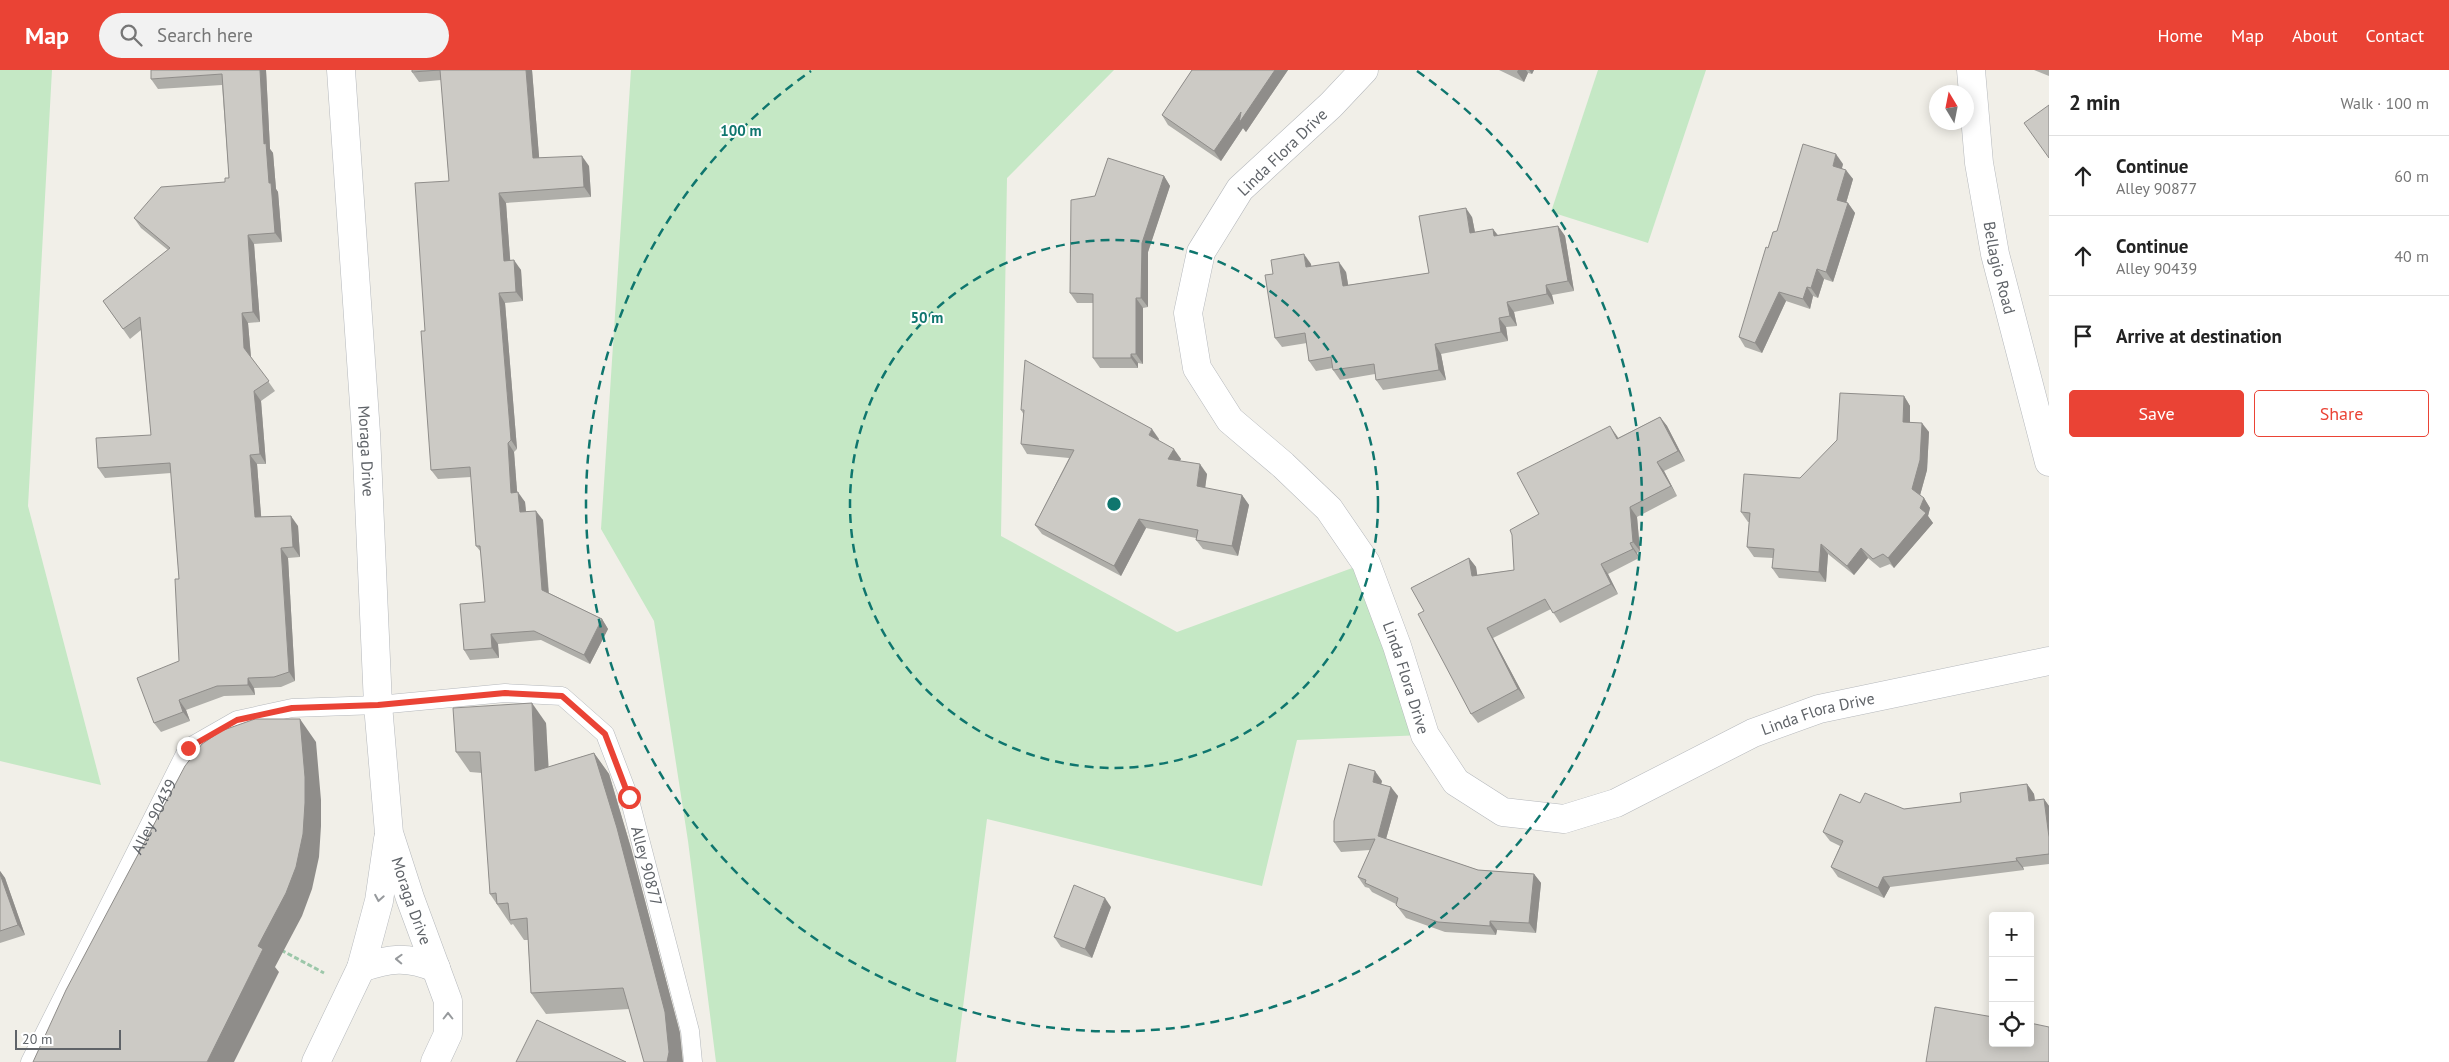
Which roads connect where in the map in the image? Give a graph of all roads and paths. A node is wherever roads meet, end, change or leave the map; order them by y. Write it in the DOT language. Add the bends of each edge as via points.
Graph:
graph roads {
  1 [pos="342,70"];
  2 [pos="1364,70"];
  3 [pos="1971,70"];
  4 [pos="2049,462"];
  5 [pos="2049,661"];
  6 [pos="378,705"];
  7 [pos="389,832"];
  8 [pos="275,946"];
  9 [pos="436,968"];
  10 [pos="357,978"];
  11 [pos="30,1062"];
  12 [pos="316,1062"];
  13 [pos="435,1062"];
  14 [pos="693,1062"];
  1 -- 6 [label="street, Moraga Drive" via="366,433"];
  2 -- 5 [label="street, Linda Flora Drive" via="1331,106 1240,189 1201,252 1188,313 1198,368 1230,420 1329,509 1366,563 1398,646 1426,735 1456,782 1503,812 1564,819 1616,804 1753,733 1819,710"];
  3 -- 4 [label="street, Bellagio Road" via="1978,163 1994,254"];
  6 -- 7 [label="street, Moraga Drive"];
  6 -- 11 [label="lane, Alley 90439" via="292,708 237,720 188,748"];
  6 -- 14 [label="lane, Alley 90877" via="505,693 562,696 605,734 629,797 690,1031"];
  7 -- 9 [label="street, Moraga Drive"];
  7 -- 10 [label="street, Moraga Drive, one-way" via="379,901"];
  8 -- 10 [label="path"];
  9 -- 10 [label="street, Moraga Drive, one-way" via="417,960 387,959"];
  13 -- 9 [label="street, Moraga Drive, one-way" via="448,1034 448,1000"];
  10 -- 12 [label="street, Moraga Drive"];
}
